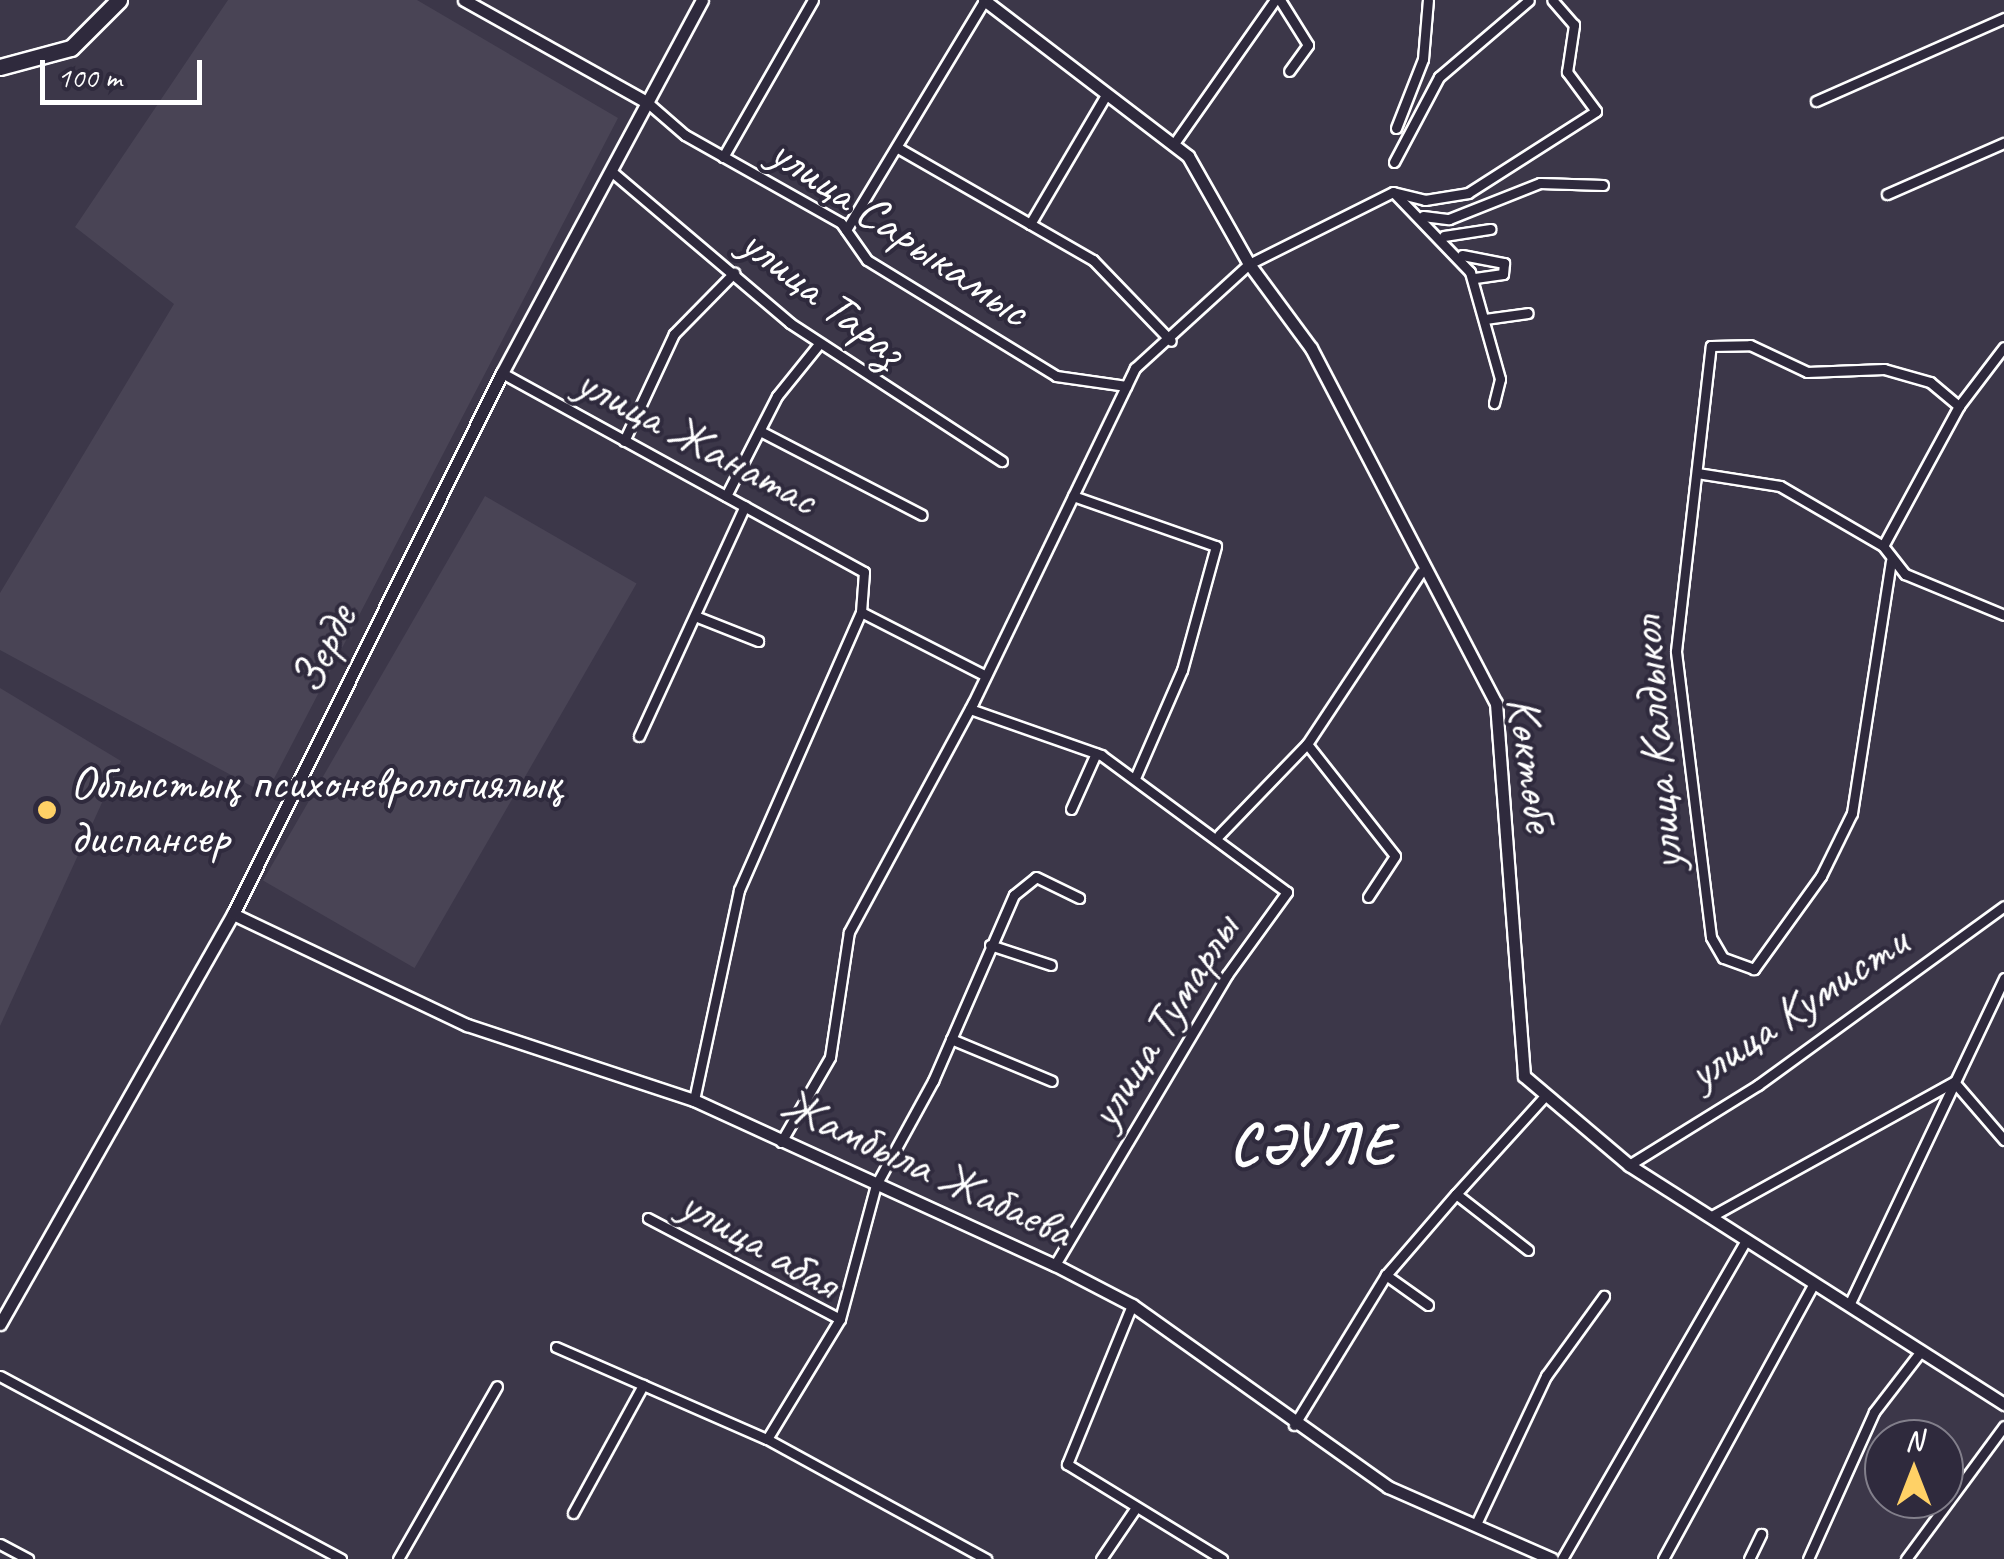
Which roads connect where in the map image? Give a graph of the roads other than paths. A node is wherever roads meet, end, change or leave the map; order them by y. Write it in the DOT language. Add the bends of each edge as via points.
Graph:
graph roads {
  1 [pos="119,0"];
  2 [pos="464,0"];
  3 [pos="702,0"];
  4 [pos="813,0"];
  5 [pos="984,0"];
  6 [pos="1278,0"];
  7 [pos="1428,0"];
  8 [pos="1528,0"];
  9 [pos="1552,0"];
  10 [pos="2004,18"];
  11 [pos="0,67"];
  12 [pos="1288,71"];
  13 [pos="1106,95"];
  14 [pos="1816,101"];
  15 [pos="648,103"];
  16 [pos="1396,128"];
  17 [pos="2004,143"];
  18 [pos="1173,144"];
  19 [pos="898,148"];
  20 [pos="723,157"];
  21 [pos="1394,162"];
  22 [pos="611,171"];
  23 [pos="1603,185"];
  24 [pos="1394,192"];
  25 [pos="1888,194"];
  26 [pos="1420,216"];
  27 [pos="1030,224"];
  28 [pos="1490,229"];
  29 [pos="846,230"];
  30 [pos="1444,236"];
  31 [pos="1462,255"];
  32 [pos="1249,264"];
  33 [pos="734,273"];
  34 [pos="1473,278"];
  35 [pos="1528,313"];
  36 [pos="1484,318"];
  37 [pos="1171,341"];
  38 [pos="819,344"];
  39 [pos="2004,346"];
  40 [pos="502,373"];
  41 [pos="1126,386"];
  42 [pos="1494,402"];
  43 [pos="1959,406"];
  44 [pos="760,430"];
  45 [pos="624,441"];
  46 [pos="1002,461"];
  47 [pos="1697,472"];
  48 [pos="726,496"];
  49 [pos="1073,496"];
  50 [pos="745,506"];
  51 [pos="922,515"];
  52 [pos="1883,546"];
  53 [pos="1891,560"];
  54 [pos="1421,572"];
  55 [pos="860,612"];
  56 [pos="2004,615"];
  57 [pos="694,616"];
  58 [pos="758,642"];
  59 [pos="986,676"];
  60 [pos="970,709"];
  61 [pos="640,736"];
  62 [pos="1307,744"];
  63 [pos="1096,753"];
  64 [pos="1134,778"];
  65 [pos="1071,808"];
  66 [pos="1220,835"];
  67 [pos="1368,897"];
  68 [pos="1080,898"];
  69 [pos="2004,906"];
  70 [pos="233,914"];
  71 [pos="990,945"];
  72 [pos="1052,965"];
  73 [pos="2003,985"];
  74 [pos="951,1038"];
  75 [pos="1052,1081"];
  76 [pos="1954,1082"];
  77 [pos="1543,1098"];
  78 [pos="694,1100"];
  79 [pos="2004,1140"];
  80 [pos="781,1142"];
  81 [pos="1629,1165"];
  82 [pos="876,1184"];
  83 [pos="1456,1194"];
  84 [pos="1710,1217"];
  85 [pos="648,1218"];
  86 [pos="1746,1240"];
  87 [pos="1528,1250"];
  88 [pos="1055,1265"];
  89 [pos="1386,1275"];
  90 [pos="1814,1283"];
  91 [pos="1604,1296"];
  92 [pos="1428,1305"];
  93 [pos="1849,1305"];
  94 [pos="1132,1306"];
  95 [pos="840,1319"];
  96 [pos="0,1324"];
  97 [pos="556,1347"];
  98 [pos="1920,1351"];
  99 [pos="0,1376"];
  100 [pos="643,1385"];
  101 [pos="497,1386"];
  102 [pos="2004,1404"];
  103 [pos="1294,1424"];
  104 [pos="2004,1426"];
  105 [pos="767,1439"];
  106 [pos="1135,1508"];
  107 [pos="574,1513"];
  108 [pos="1476,1524"];
  109 [pos="1761,1534"];
  110 [pos="0,1544"];
  111 [pos="28,1559"];
  112 [pos="342,1559"];
  113 [pos="398,1559"];
  114 [pos="986,1559"];
  115 [pos="1101,1559"];
  116 [pos="1222,1559"];
  117 [pos="1552,1559"];
  118 [pos="1562,1559"];
  119 [pos="1663,1559"];
  120 [pos="1749,1559"];
  121 [pos="1808,1559"];
  122 [pos="1906,1559"];
  1 -- 11 [label="highway" via="71,48"];
  2 -- 15 [label="street"];
  3 -- 15 [label="street, Зерде"];
  4 -- 20 [label="street"];
  5 -- 13 [label="street, Көктөбе"];
  5 -- 19 [label="street"];
  6 -- 12 [label="street" via="1308,46"];
  6 -- 18 [label="street"];
  7 -- 16 [label="street" via="1423,59"];
  8 -- 21 [label="street" via="1439,77"];
  9 -- 24 [label="street" via="1574,25 1568,72 1596,111 1468,193 1425,200"];
  10 -- 14 [label="street"];
  13 -- 18 [label="street, Көктөбе"];
  13 -- 27 [label="street"];
  15 -- 20 [label="street, улица Сарыкамыс"];
  15 -- 22 [label="street, Зерде"];
  17 -- 25 [label="street"];
  18 -- 32 [label="street, Көктөбе"];
  19 -- 27 [label="street"];
  19 -- 29 [label="street"];
  20 -- 29 [label="street, улица Сарыкамыс"];
  22 -- 33 [label="street, улица Тараз"];
  22 -- 40 [label="street, Зерде"];
  23 -- 26 [label="street" via="1540,183 1449,218"];
  24 -- 26 [label="street"];
  24 -- 32 [label="street"];
  26 -- 30 [label="street"];
  27 -- 37 [label="street" via="1093,260"];
  28 -- 30 [label="street"];
  29 -- 41 [label="street, улица Сарыкамыс" via="867,260 1056,376"];
  30 -- 31 [label="street"];
  31 -- 34 [label="street"];
  31 -- 34 [label="street" via="1504,262 1503,274"];
  32 -- 37 [label="street"];
  32 -- 54 [label="street, Көктөбе" via="1311,348"];
  33 -- 38 [label="street, улица Тараз"];
  33 -- 45 [label="street" via="674,334"];
  34 -- 36 [label="street"];
  35 -- 36 [label="street"];
  36 -- 42 [label="street" via="1500,379"];
  37 -- 41 [label="street"];
  38 -- 44 [label="street"];
  38 -- 46 [label="street, улица Тараз"];
  39 -- 43 [label="street"];
  40 -- 45 [label="street, улица Жанатас"];
  40 -- 70 [label="street, Зерде"];
  41 -- 49 [label="street"];
  43 -- 47 [label="street, улица Калдыкол" via="1930,382 1884,369 1807,372 1743,347 1712,346"];
  43 -- 52 [label="street"];
  44 -- 48 [label="street"];
  44 -- 51 [label="street"];
  45 -- 48 [label="street, улица Жанатас"];
  47 -- 52 [label="street" via="1780,486"];
  47 -- 53 [label="street, улица Калдыкол" via="1677,590 1678,681 1711,937 1724,958 1754,969 1821,876 1862,775 1868,668"];
  48 -- 50 [label="street, улица Жанатас"];
  49 -- 59 [label="street"];
  49 -- 64 [label="street" via="1216,546 1182,670"];
  50 -- 55 [label="street, улица Жанатас" via="860,567"];
  50 -- 57 [label="street"];
  52 -- 53 [label="street"];
  53 -- 56 [label="street"];
  54 -- 62 [label="street, улица Тумарлы"];
  54 -- 77 [label="street, Көктөбе" via="1496,703 1524,1076"];
  55 -- 59 [label="street"];
  55 -- 78 [label="street" via="739,890"];
  57 -- 58 [label="street"];
  57 -- 61 [label="street"];
  59 -- 60 [label="street"];
  60 -- 63 [label="street, улица Тумарлы"];
  60 -- 80 [label="street" via="849,932 830,1057"];
  62 -- 66 [label="street, улица Тумарлы"];
  62 -- 67 [label="street" via="1395,856"];
  63 -- 64 [label="street, улица Тумарлы"];
  63 -- 65 [label="street"];
  64 -- 66 [label="street, улица Тумарлы"];
  66 -- 88 [label="street, улица Тумарлы" via="1287,892 1227,975"];
  68 -- 71 [label="street" via="1036,877 1014,895"];
  69 -- 81 [label="street, улица Кумисти" via="1758,1085"];
  70 -- 78 [label="street, Жамбыла Жабаева" via="467,1025"];
  70 -- 96 [label="street, Зерде"];
  71 -- 72 [label="street"];
  71 -- 74 [label="street"];
  73 -- 76 [label="street"];
  74 -- 75 [label="street"];
  74 -- 82 [label="street"];
  76 -- 79 [label="street"];
  76 -- 84 [label="street"];
  76 -- 93 [label="street"];
  77 -- 81 [label="street, Көктөбе"];
  77 -- 83 [label="street"];
  78 -- 80 [label="street, Жамбыла Жабаева"];
  80 -- 82 [label="street, Жамбыла Жабаева"];
  81 -- 84 [label="street, Көктөбе"];
  82 -- 88 [label="street, Жамбыла Жабаева"];
  82 -- 95 [label="street"];
  83 -- 87 [label="street"];
  83 -- 89 [label="street"];
  84 -- 86 [label="street, Көктөбе"];
  85 -- 95 [label="street, улица абая"];
  86 -- 90 [label="street, Көктөбе"];
  86 -- 118 [label="street"];
  88 -- 94 [label="street, Жамбыла Жабаева"];
  89 -- 92 [label="street"];
  89 -- 103 [label="street"];
  90 -- 93 [label="street, Көктөбе"];
  90 -- 119 [label="street"];
  91 -- 108 [label="street" via="1546,1376"];
  93 -- 98 [label="street, Көктөбе"];
  94 -- 103 [label="street, Жамбыла Жабаева"];
  94 -- 106 [label="street" via="1067,1464"];
  95 -- 105 [label="street, улица абая"];
  97 -- 100 [label="street"];
  98 -- 102 [label="street, Көктөбе"];
  98 -- 121 [label="street" via="1874,1412"];
  99 -- 112 [label="street"];
  100 -- 105 [label="street"];
  100 -- 107 [label="street"];
  101 -- 113 [label="street"];
  103 -- 108 [label="street, Жамбыла Жабаева" via="1388,1487"];
  104 -- 122 [label="street"];
  105 -- 114 [label="street"];
  106 -- 115 [label="street"];
  106 -- 116 [label="street"];
  108 -- 117 [label="street, Жамбыла Жабаева"];
  109 -- 120 [label="street"];
  110 -- 111 [label="street"];
}
